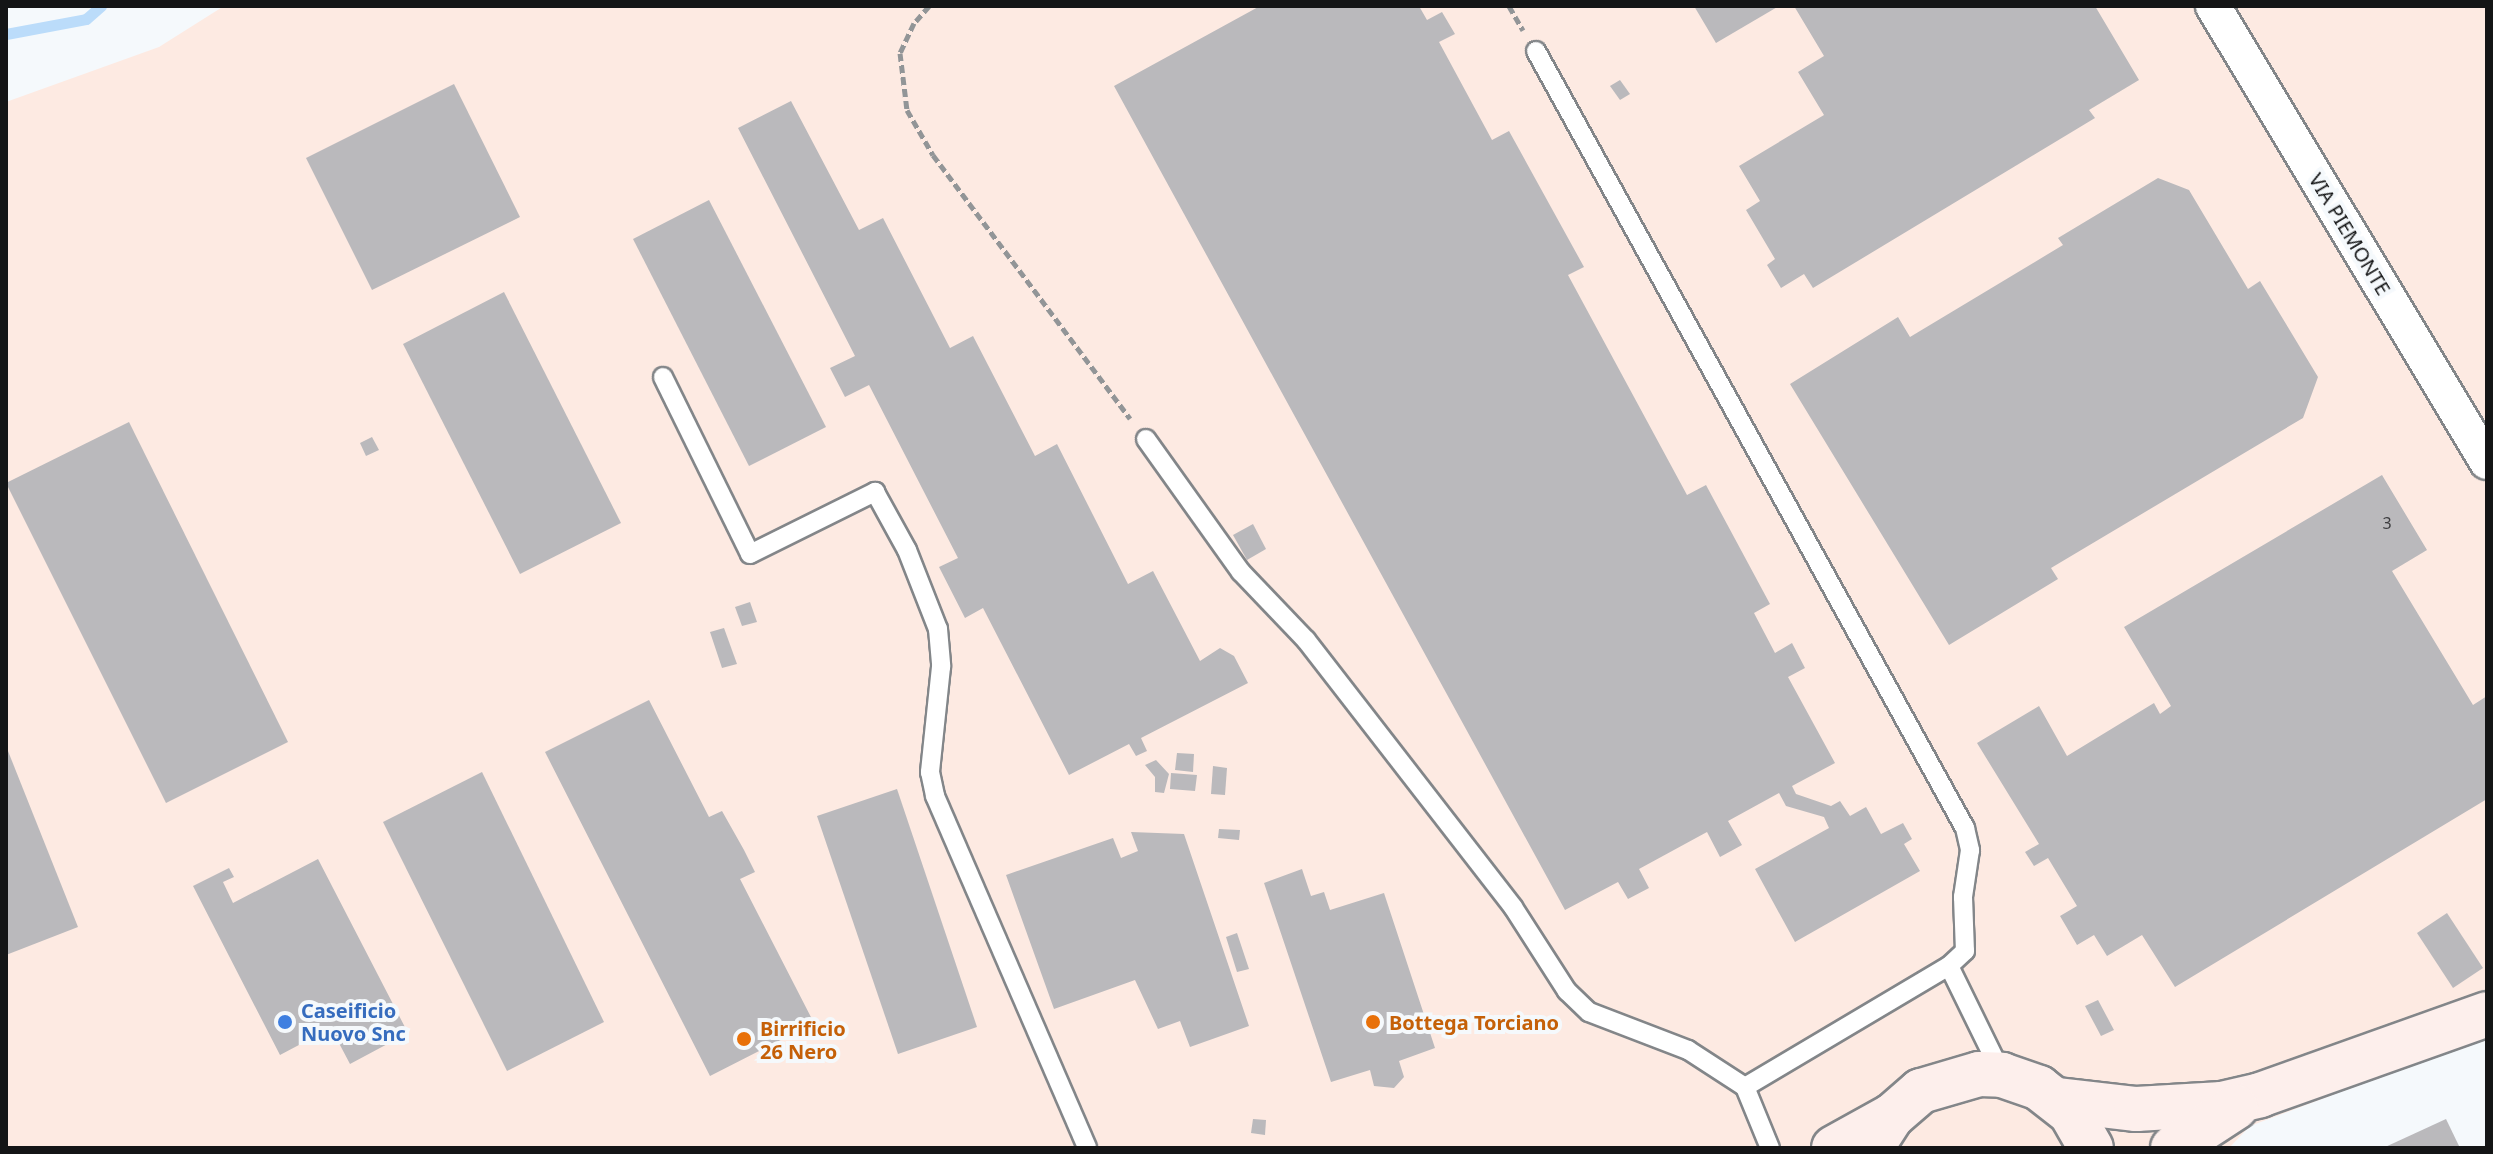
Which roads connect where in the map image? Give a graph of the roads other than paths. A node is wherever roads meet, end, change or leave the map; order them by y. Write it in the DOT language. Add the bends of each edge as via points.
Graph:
graph roads {
  1 [pos="2213,6"];
  2 [pos="1536,51"];
  3 [pos="663,377"];
  4 [pos="1146,439"];
  5 [pos="2487,462"];
  6 [pos="1949,966"];
  7 [pos="2487,1014"];
  8 [pos="2002,1075"];
  9 [pos="1745,1087"];
  10 [pos="2260,1095"];
  11 [pos="2058,1100"];
  12 [pos="1881,1132"];
  13 [pos="1087,1148"];
  14 [pos="1770,1148"];
  15 [pos="1834,1148"];
  16 [pos="2091,1148"];
  17 [pos="2173,1148"];
  1 -- 5 [label="street, VIA PIEMONTE"];
  2 -- 6 [label="lane" via="1965,828 1970,850 1963,897 1965,951"];
  3 -- 13 [label="lane" via="750,554 875,492 886,512 938,629 941,667 930,772 935,796"];
  4 -- 9 [label="lane" via="1227,554 1306,640 1508,899 1567,991 1589,1012 1688,1050"];
  6 -- 8 [label="lane"];
  6 -- 9 [label="lane"];
  7 -- 10 [label="main road"];
  8 -- 11 [label="main road"];
  8 -- 12 [label="main road" via="1938,1082"];
  9 -- 14 [label="lane"];
  10 -- 11 [label="main road" via="2160,1109"];
  10 -- 17 [label="main road"];
  11 -- 16 [label="main road"];
  12 -- 15 [label="main road"];
}
